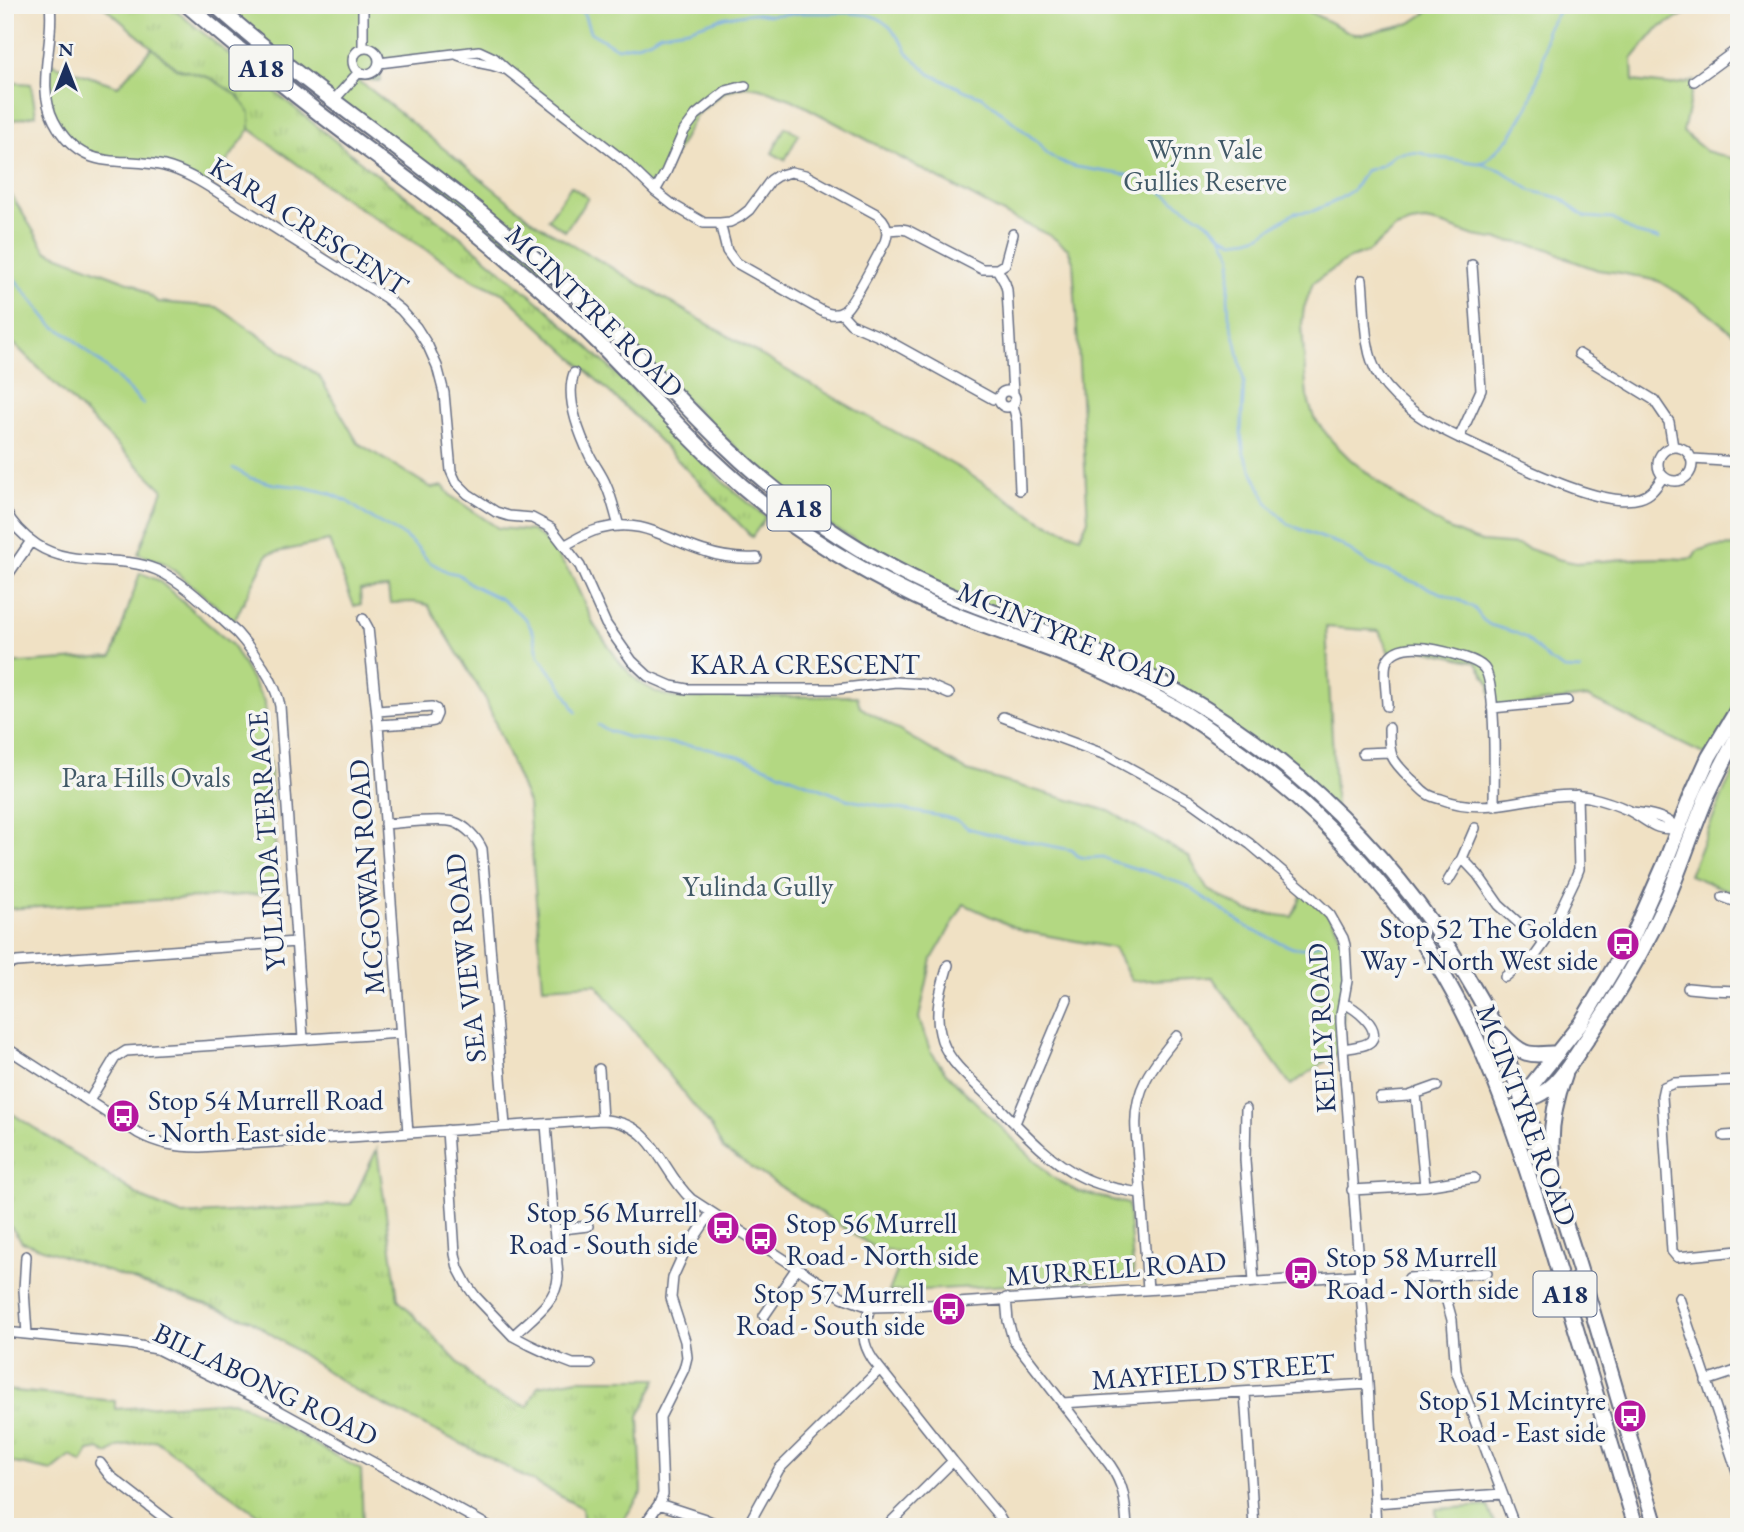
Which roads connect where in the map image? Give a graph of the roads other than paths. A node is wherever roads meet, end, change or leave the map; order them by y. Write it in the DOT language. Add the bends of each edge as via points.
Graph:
graph roads {
  1 [pos="50,5"];
  2 [pos="187,5"];
  3 [pos="215,5"];
  4 [pos="363,5"];
  5 [pos="363,48"];
  6 [pos="1739,48"];
  7 [pos="379,63"];
  8 [pos="359,72"];
  9 [pos="1694,80"];
  10 [pos="745,86"];
  11 [pos="332,101"];
  12 [pos="306,103"];
  13 [pos="338,127"];
  14 [pos="655,191"];
  15 [pos="720,223"];
  16 [pos="887,230"];
  17 [pos="1013,233"];
  18 [pos="1472,265"];
  19 [pos="997,269"];
  20 [pos="1362,280"];
  21 [pos="841,313"];
  22 [pos="1579,354"];
  23 [pos="574,373"];
  24 [pos="1013,393"];
  25 [pos="998,399"];
  26 [pos="1013,405"];
  27 [pos="1459,438"];
  28 [pos="1673,447"];
  29 [pos="1693,459"];
  30 [pos="1739,462"];
  31 [pos="1662,477"];
  32 [pos="1020,490"];
  33 [pos="5,510"];
  34 [pos="619,526"];
  35 [pos="31,541"];
  36 [pos="566,545"];
  37 [pos="757,558"];
  38 [pos="5,579"];
  39 [pos="363,619"];
  40 [pos="949,694"];
  41 [pos="1567,701"];
  42 [pos="1387,706"];
  43 [pos="1739,707"];
  44 [pos="1492,708"];
  45 [pos="377,710"];
  46 [pos="1003,717"];
  47 [pos="378,725"];
  48 [pos="1389,727"];
  49 [pos="1739,734"];
  50 [pos="1389,752"];
  51 [pos="1363,753"];
  52 [pos="1577,795"];
  53 [pos="1493,806"];
  54 [pos="1701,813"];
  55 [pos="385,824"];
  56 [pos="1475,828"];
  57 [pos="1678,828"];
  58 [pos="1684,855"];
  59 [pos="1462,858"];
  60 [pos="1448,881"];
  61 [pos="1723,897"];
  62 [pos="1739,903"];
  63 [pos="296,942"];
  64 [pos="1545,942"];
  65 [pos="5,965"];
  66 [pos="948,965"];
  67 [pos="1505,977"];
  68 [pos="1688,988"];
  69 [pos="1739,991"];
  70 [pos="1067,999"];
  71 [pos="1343,1003"];
  72 [pos="1495,1027"];
  73 [pos="400,1033"];
  74 [pos="1177,1035"];
  75 [pos="303,1039"];
  76 [pos="5,1047"];
  77 [pos="1343,1049"];
  78 [pos="1558,1053"];
  79 [pos="1488,1063"];
  80 [pos="1569,1066"];
  81 [pos="599,1069"];
  82 [pos="1739,1080"];
  83 [pos="1437,1086"];
  84 [pos="1416,1094"];
  85 [pos="1380,1098"];
  86 [pos="1522,1099"];
  87 [pos="89,1101"];
  88 [pos="1246,1109"];
  89 [pos="601,1120"];
  90 [pos="1015,1123"];
  91 [pos="546,1124"];
  92 [pos="505,1126"];
  93 [pos="447,1130"];
  94 [pos="408,1133"];
  95 [pos="1739,1135"];
  96 [pos="1724,1136"];
  97 [pos="1474,1178"];
  98 [pos="1425,1186"];
  99 [pos="1352,1190"];
  100 [pos="1141,1194"];
  101 [pos="1559,1203"];
  102 [pos="711,1213"];
  103 [pos="1542,1218"];
  104 [pos="588,1226"];
  105 [pos="554,1230"];
  106 [pos="1739,1251"];
  107 [pos="26,1256"];
  108 [pos="796,1269"];
  109 [pos="1487,1273"];
  110 [pos="1360,1275"];
  111 [pos="1445,1276"];
  112 [pos="1409,1278"];
  113 [pos="1254,1282"];
  114 [pos="1148,1289"];
  115 [pos="1006,1298"];
  116 [pos="1679,1298"];
  117 [pos="870,1307"];
  118 [pos="764,1316"];
  119 [pos="5,1332"];
  120 [pos="27,1334"];
  121 [pos="513,1336"];
  122 [pos="590,1364"];
  123 [pos="880,1369"];
  124 [pos="1739,1370"];
  125 [pos="1706,1381"];
  126 [pos="1368,1384"];
  127 [pos="1245,1393"];
  128 [pos="1062,1404"];
  129 [pos="953,1461"];
  130 [pos="100,1463"];
  131 [pos="1739,1477"];
  132 [pos="1502,1494"];
  133 [pos="1374,1503"];
  134 [pos="659,1504"];
  135 [pos="176,1527"];
  136 [pos="490,1527"];
  137 [pos="643,1527"];
  138 [pos="723,1527"];
  139 [pos="747,1527"];
  140 [pos="886,1527"];
  141 [pos="1005,1527"];
  142 [pos="1127,1527"];
  143 [pos="1254,1527"];
  144 [pos="1376,1527"];
  145 [pos="1515,1527"];
  146 [pos="1636,1527"];
  147 [pos="1656,1527"];
  1 -- 36 [label="street, KARA CRESCENT" via="46,96 64,136 95,158 161,165 180,172 397,306 422,336 440,375 456,482 496,512 543,523"];
  2 -- 12 [label="main road, MCINTYRE ROAD / A18"];
  3 -- 11 [label="main road, MCINTYRE ROAD / A18"];
  4 -- 5 [label="street"];
  5 -- 7 [label="street" via="373,50"];
  5 -- 8 [label="street" via="353,60"];
  6 -- 9 [label="street"];
  7 -- 8 [label="street" via="370,74"];
  7 -- 14 [label="street" via="480,51 624,161"];
  8 -- 11 [label="street"];
  10 -- 14 [label="street" via="726,91 696,114"];
  11 -- 12 [label="main road"];
  11 -- 13 [label="main road"];
  11 -- 72 [label="main road, MCINTYRE ROAD / A18" via="523,248 605,322 731,452 826,527 914,578 1156,680 1229,724 1291,770 1349,823 1399,879 1471,983"];
  12 -- 13 [label="main road, MCINTYRE ROAD / A18"];
  13 -- 79 [label="main road, MCINTYRE ROAD / A18" via="505,257 592,335 718,464 783,519 905,591 1144,691 1179,710 1289,789 1358,857 1404,914 1443,974"];
  14 -- 15 [label="street" via="704,223"];
  15 -- 16 [label="street" via="740,217 771,180 791,172 805,175 878,215"];
  15 -- 21 [label="street" via="727,251 735,262 827,313"];
  16 -- 19 [label="street" via="907,230 982,269"];
  16 -- 21 [label="street" via="852,302"];
  17 -- 19 [label="street" via="1005,264"];
  18 -- 27 [label="street" via="1480,390"];
  19 -- 24 [label="street" via="1007,290"];
  20 -- 27 [label="street" via="1368,355 1374,369 1418,415"];
  21 -- 25 [label="street" via="851,324"];
  22 -- 28 [label="street" via="1654,401 1669,422"];
  23 -- 34 [label="street" via="570,394 576,416"];
  24 -- 25 [label="street" via="1004,391"];
  24 -- 26 [label="street"];
  25 -- 26 [label="street" via="1006,408"];
  26 -- 32 [label="street"];
  27 -- 31 [label="street" via="1555,482 1612,499 1638,499 1652,493"];
  28 -- 29 [label="street"];
  28 -- 31 [label="street" via="1662,452 1657,465"];
  29 -- 30 [label="street"];
  29 -- 31 [label="street" via="1688,477 1675,483"];
  33 -- 35 [label="street, YULINDA TERRACE"];
  34 -- 36 [label="street" via="594,530"];
  34 -- 37 [label="street" via="649,528 730,558"];
  35 -- 38 [label="street"];
  35 -- 63 [label="street, YULINDA TERRACE" via="60,557 127,562 171,577 237,633 265,672 280,706"];
  36 -- 40 [label="street, KARA CRESCENT" via="584,572 602,617 632,661 662,684 696,689 811,689 908,682"];
  39 -- 45 [label="street, MCGOWAN ROAD" via="368,628"];
  41 -- 44 [label="street"];
  42 -- 44 [label="street" via="1386,664 1399,650 1415,648 1437,649 1483,667"];
  43 -- 57 [label="main road" via="1709,757"];
  44 -- 53 [label="street"];
  45 -- 47 [label="street, MCGOWAN ROAD"];
  45 -- 47 [label="street" via="432,707 437,714 434,721"];
  46 -- 71 [label="street, KELLY ROAD" via="1095,750 1133,769 1190,801 1266,858 1336,924 1345,945"];
  47 -- 55 [label="street, MCGOWAN ROAD"];
  48 -- 50 [label="street"];
  49 -- 54 [label="main road"];
  50 -- 51 [label="street"];
  50 -- 53 [label="street" via="1427,794 1454,804"];
  52 -- 53 [label="street"];
  52 -- 57 [label="street" via="1669,820"];
  52 -- 64 [label="street" via="1579,869"];
  54 -- 57 [label="main road"];
  54 -- 58 [label="main road"];
  55 -- 73 [label="street, MCGOWAN ROAD"];
  55 -- 92 [label="street, SEA VIEW ROAD" via="453,822 472,834 482,849"];
  56 -- 59 [label="street"];
  57 -- 58 [label="main road"];
  57 -- 78 [label="main road" via="1634,934 1594,1004"];
  58 -- 80 [label="main road" via="1648,938"];
  59 -- 60 [label="street"];
  59 -- 64 [label="street" via="1499,905"];
  61 -- 62 [label="street"];
  63 -- 65 [label="street"];
  63 -- 75 [label="street, YULINDA TERRACE"];
  64 -- 67 [label="street" via="1535,956"];
  66 -- 90 [label="street" via="939,1007 942,1041 957,1066"];
  68 -- 69 [label="street"];
  70 -- 90 [label="street"];
  71 -- 77 [label="street, KELLY ROAD"];
  71 -- 77 [label="street" via="1368,1022 1373,1036 1367,1043"];
  72 -- 78 [label="main road" via="1523,1052"];
  72 -- 86 [label="main road, MCINTYRE ROAD / A18"];
  73 -- 75 [label="street"];
  73 -- 94 [label="street, MCGOWAN ROAD"];
  74 -- 100 [label="street" via="1149,1072 1136,1104"];
  75 -- 87 [label="street" via="126,1051 115,1058"];
  76 -- 87 [label="street, MURRELL ROAD"];
  77 -- 99 [label="street, KELLY ROAD"];
  78 -- 86 [label="main road"];
  79 -- 86 [label="main road"];
  79 -- 103 [label="main road, MCINTYRE ROAD / A18"];
  80 -- 86 [label="main road" via="1543,1093"];
  80 -- 101 [label="main road" via="1555,1106 1551,1139"];
  81 -- 89 [label="street"];
  82 -- 106 [label="street" via="1674,1083 1664,1087 1662,1096 1672,1251 1677,1256"];
  83 -- 84 [label="street"];
  84 -- 85 [label="street"];
  84 -- 98 [label="street"];
  86 -- 101 [label="main road, MCINTYRE ROAD / A18"];
  86 -- 103 [label="main road" via="1518,1118 1539,1188"];
  87 -- 94 [label="street, MURRELL ROAD" via="138,1133 177,1147"];
  88 -- 113 [label="street"];
  89 -- 91 [label="street, MURRELL ROAD"];
  89 -- 102 [label="street, MURRELL ROAD" via="628,1125 642,1134 677,1185"];
  90 -- 100 [label="street" via="1068,1170 1098,1184"];
  91 -- 92 [label="street, MURRELL ROAD"];
  91 -- 105 [label="street"];
  92 -- 93 [label="street, MURRELL ROAD"];
  93 -- 94 [label="street, MURRELL ROAD"];
  93 -- 121 [label="street" via="458,1268 475,1296"];
  95 -- 96 [label="street"];
  97 -- 98 [label="street"];
  98 -- 99 [label="street"];
  99 -- 110 [label="street, KELLY ROAD"];
  100 -- 114 [label="street"];
  101 -- 147 [label="main road, MCINTYRE ROAD / A18"];
  102 -- 108 [label="street, MURRELL ROAD"];
  102 -- 134 [label="street" via="673,1277 673,1304 687,1357 660,1418 663,1487"];
  103 -- 146 [label="main road, MCINTYRE ROAD / A18"];
  104 -- 105 [label="street"];
  105 -- 121 [label="street" via="557,1289"];
  107 -- 120 [label="street"];
  108 -- 117 [label="street, MURRELL ROAD" via="842,1297"];
  108 -- 118 [label="street"];
  109 -- 111 [label="street"];
  110 -- 113 [label="street, MURRELL ROAD"];
  110 -- 126 [label="street, KELLY ROAD"];
  111 -- 112 [label="street"];
  111 -- 132 [label="street" via="1455,1366"];
  113 -- 114 [label="street, MURRELL ROAD"];
  114 -- 115 [label="street, MURRELL ROAD"];
  115 -- 117 [label="street, MURRELL ROAD"];
  115 -- 128 [label="street" via="1013,1339"];
  116 -- 125 [label="street"];
  117 -- 123 [label="street" via="864,1341"];
  119 -- 120 [label="street, BILLABONG ROAD"];
  120 -- 136 [label="street, BILLABONG ROAD" via="157,1349 258,1399"];
  121 -- 122 [label="street" via="573,1364"];
  123 -- 129 [label="street"];
  123 -- 139 [label="street" via="779,1469"];
  124 -- 125 [label="street"];
  125 -- 131 [label="street"];
  126 -- 127 [label="street, MAYFIELD STREET"];
  126 -- 133 [label="street, KELLY ROAD"];
  127 -- 128 [label="street, MAYFIELD STREET"];
  127 -- 143 [label="street"];
  128 -- 142 [label="street" via="1120,1480"];
  129 -- 140 [label="street"];
  129 -- 141 [label="street"];
  130 -- 135 [label="street" via="110,1476"];
  132 -- 133 [label="street"];
  132 -- 145 [label="street"];
  133 -- 144 [label="street, KELLY ROAD"];
  134 -- 137 [label="street"];
  134 -- 138 [label="street"];
}
